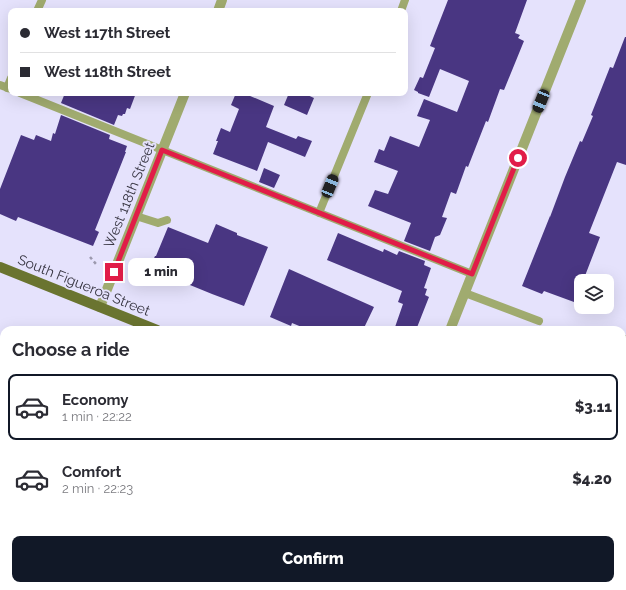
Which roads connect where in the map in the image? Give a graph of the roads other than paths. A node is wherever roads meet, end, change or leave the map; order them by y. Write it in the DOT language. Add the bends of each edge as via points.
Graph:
graph roads {
  1 [pos="581,0"];
  2 [pos="27,96"];
  3 [pos="184,96"];
  4 [pos="367,96"];
  5 [pos="162,150"];
  6 [pos="319,213"];
  7 [pos="136,216"];
  8 [pos="167,220"];
  9 [pos="0,267"];
  10 [pos="472,274"];
  11 [pos="465,293"];
  12 [pos="100,307"];
  13 [pos="539,321"];
  14 [pos="147,326"];
  15 [pos="452,326"];
  1 -- 10 [label="street"];
  2 -- 5 [label="lane"];
  3 -- 5 [label="street, West 118th Street"];
  4 -- 6 [label="lane"];
  5 -- 6 [label="lane"];
  5 -- 7 [label="street, West 118th Street"];
  6 -- 10 [label="lane"];
  7 -- 8 [label="lane" via="158,224"];
  7 -- 12 [label="street, West 118th Street"];
  9 -- 12 [label="main road, South Figueroa Street"];
  10 -- 11 [label="street"];
  11 -- 13 [label="lane"];
  11 -- 15 [label="street"];
  12 -- 14 [label="main road, South Figueroa Street"];
}
